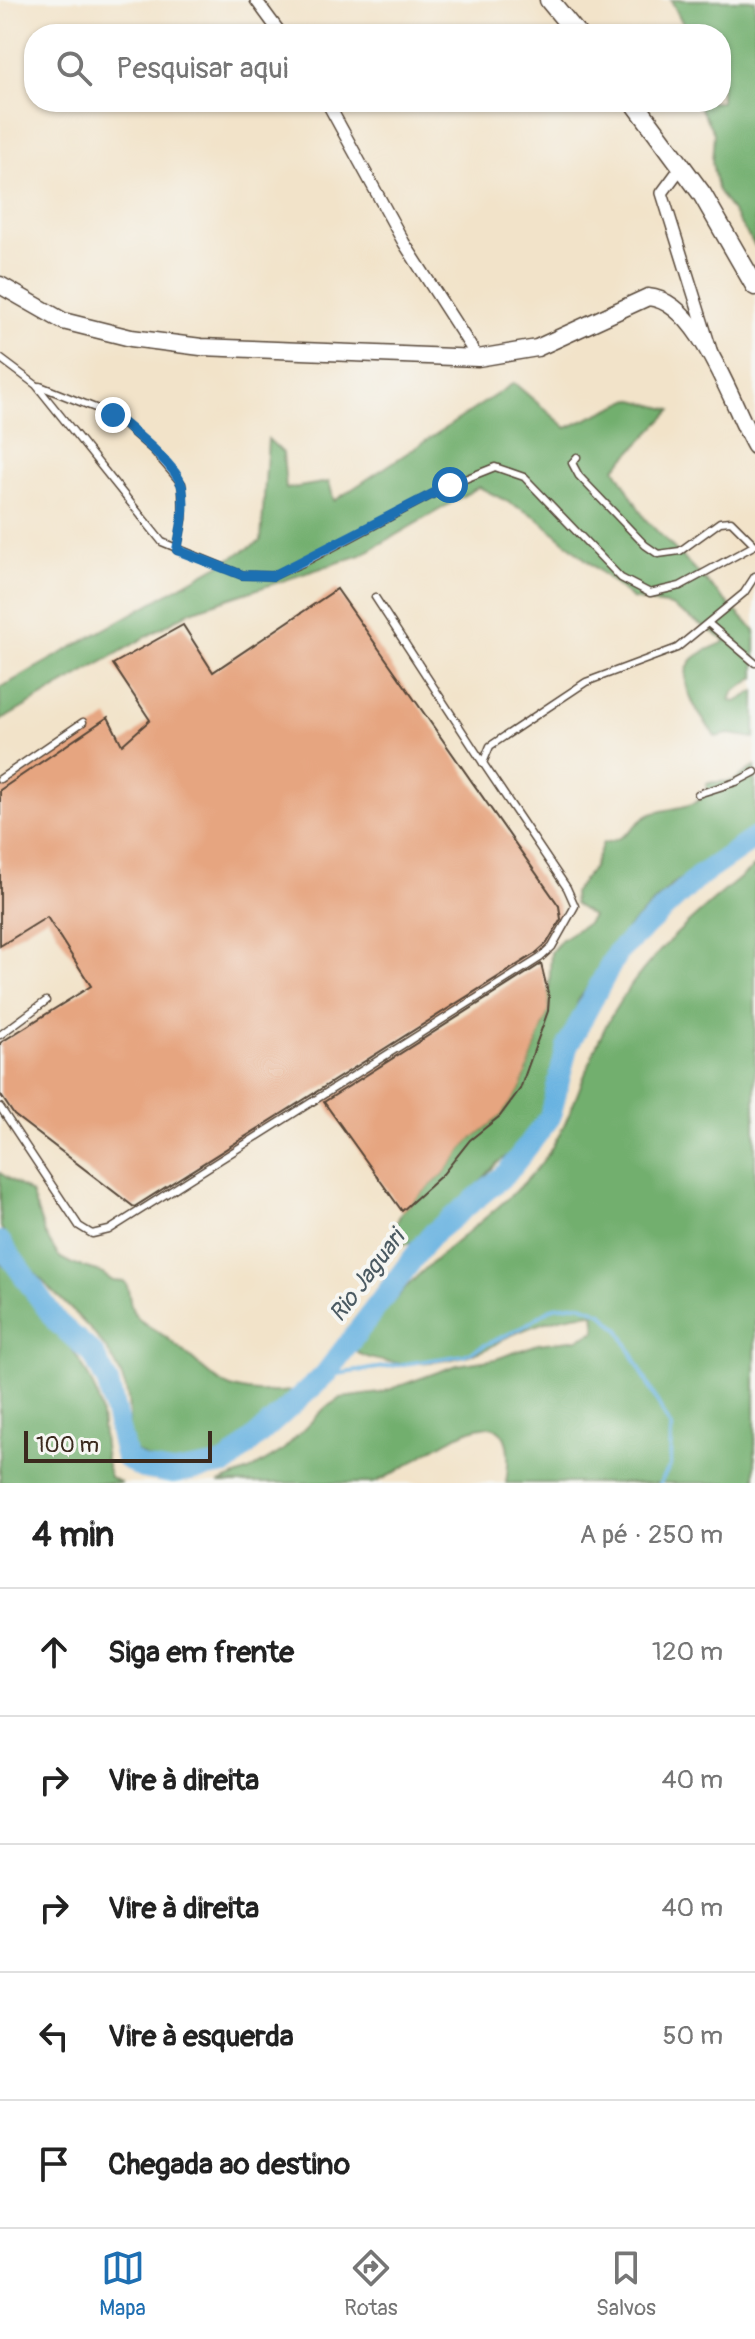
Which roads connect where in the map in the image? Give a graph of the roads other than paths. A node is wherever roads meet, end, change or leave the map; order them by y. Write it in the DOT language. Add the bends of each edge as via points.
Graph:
graph roads {
  1 [pos="256,0"];
  2 [pos="549,0"];
  3 [pos="274,24"];
  4 [pos="569,24"];
  5 [pos="332,112"];
  6 [pos="642,112"];
  7 [pos="682,166"];
  8 [pos="0,285"];
  9 [pos="755,286"];
  10 [pos="712,356"];
  11 [pos="0,358"];
  12 [pos="478,358"];
  13 [pos="36,385"];
  14 [pos="755,446"];
  15 [pos="577,457"];
  16 [pos="755,545"];
  17 [pos="177,550"];
  18 [pos="755,576"];
  19 [pos="375,597"];
  20 [pos="708,623"];
  21 [pos="755,663"];
  22 [pos="83,722"];
  23 [pos="483,763"];
  24 [pos="755,772"];
  25 [pos="0,779"];
  26 [pos="698,794"];
  27 [pos="46,1001"];
  28 [pos="0,1035"];
  29 [pos="0,1107"];
  1 -- 3 [label="street"];
  2 -- 4 [label="main road"];
  5 -- 12 [label="street" via="404,243"];
  6 -- 7 [label="main road"];
  7 -- 9 [label="main road"];
  7 -- 10 [label="street" via="662,193"];
  8 -- 12 [label="street" via="63,321 131,338 201,347"];
  10 -- 12 [label="street" via="673,306 648,297 537,348"];
  10 -- 14 [label="street"];
  11 -- 13 [label="lane"];
  13 -- 17 [label="lane" via="130,506 162,542"];
  13 -- 17 [label="lane" via="113,415 163,461 182,484"];
  15 -- 16 [label="lane" via="572,463 579,476 658,554 680,551 720,522 731,521"];
  16 -- 17 [label="lane" via="680,586 650,593 621,578 524,477 495,467 273,576 242,575"];
  18 -- 20 [label="lane" via="744,593"];
  19 -- 23 [label="lane"];
  20 -- 21 [label="lane"];
  20 -- 23 [label="lane" via="677,648 586,682 490,746"];
  22 -- 25 [label="lane"];
  23 -- 29 [label="lane" via="575,906 540,958 109,1230 92,1234 79,1226"];
  24 -- 26 [label="lane"];
  27 -- 28 [label="lane"];
}
